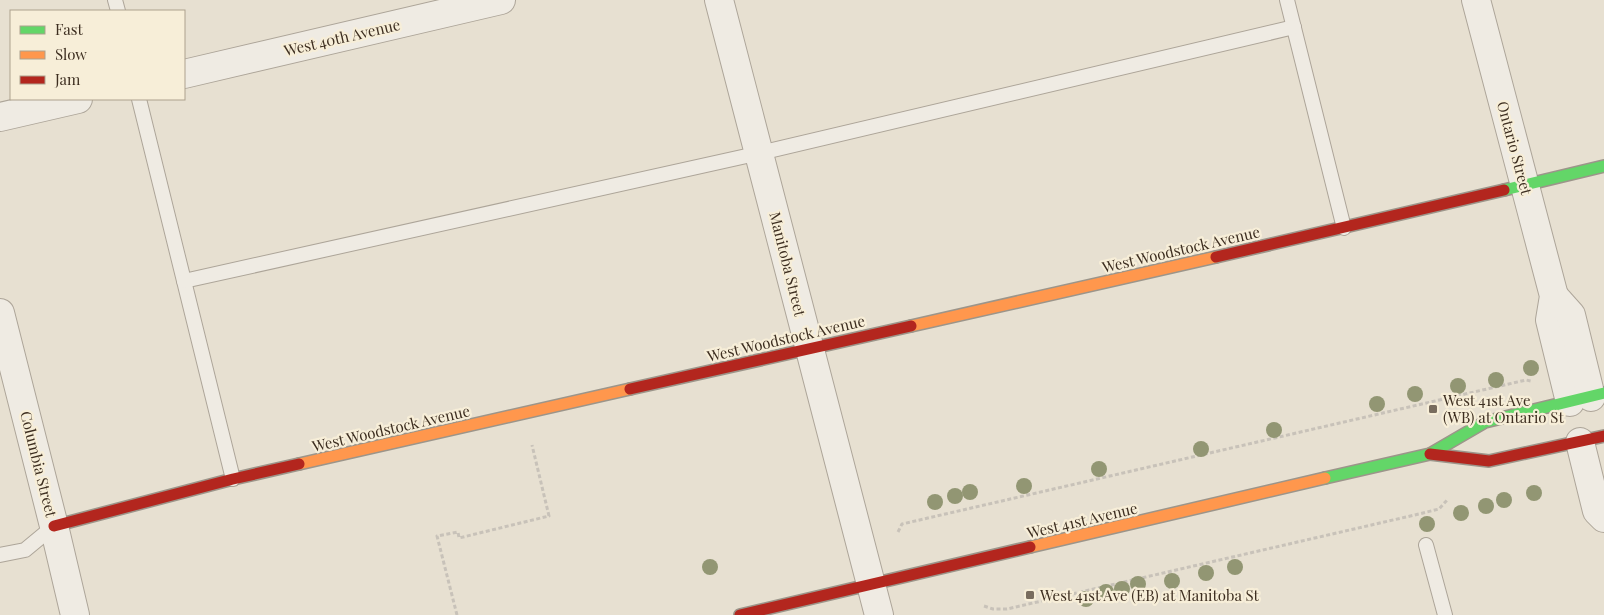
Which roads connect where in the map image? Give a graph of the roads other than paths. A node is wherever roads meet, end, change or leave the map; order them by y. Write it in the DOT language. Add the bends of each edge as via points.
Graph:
graph roads {
  1 [pos="500,0"];
  2 [pos="719,0"];
  3 [pos="1287,0"];
  4 [pos="1476,0"];
  5 [pos="1294,27"];
  6 [pos="185,74"];
  7 [pos="74,100"];
  8 [pos="139,100"];
  9 [pos="0,117"];
  10 [pos="760,154"];
  11 [pos="1604,166"];
  12 [pos="1526,186"];
  13 [pos="1344,228"];
  14 [pos="184,281"];
  15 [pos="0,314"];
  16 [pos="809,349"];
  17 [pos="1588,397"];
  18 [pos="1597,441"];
  19 [pos="1430,454"];
  20 [pos="234,478"];
  21 [pos="1604,518"];
  22 [pos="54,526"];
  23 [pos="1426,545"];
  24 [pos="0,555"];
  25 [pos="871,585"];
  26 [pos="75,615"];
  27 [pos="740,615"];
  28 [pos="879,615"];
  29 [pos="1444,615"];
  1 -- 6 [label="street, West 40th Avenue"];
  2 -- 10 [label="street, Manitoba Street"];
  3 -- 5 [label="lane"];
  4 -- 12 [label="street, Ontario Street"];
  5 -- 10 [label="lane"];
  5 -- 13 [label="lane"];
  7 -- 9 [label="street"];
  8 -- 14 [label="lane"];
  10 -- 14 [label="lane"];
  10 -- 16 [label="street, Manitoba Street"];
  11 -- 12 [label="street, West Woodstock Avenue"];
  12 -- 13 [label="street, West Woodstock Avenue"];
  12 -- 17 [label="street, Ontario Street" via="1554,296 1550,320"];
  13 -- 16 [label="street, West Woodstock Avenue"];
  14 -- 20 [label="lane"];
  15 -- 22 [label="street, Columbia Street"];
  16 -- 20 [label="street, West Woodstock Avenue"];
  16 -- 25 [label="street, Manitoba Street"];
  17 -- 19 [label="street, West 41st Avenue" via="1485,422"];
  18 -- 19 [label="street, West 41st Avenue" via="1489,461"];
  18 -- 21 [label="street" via="1597,511"];
  19 -- 25 [label="street, West 41st Avenue"];
  20 -- 22 [label="street, West Woodstock Avenue"];
  22 -- 24 [label="lane" via="24,550"];
  22 -- 26 [label="street, Columbia Street"];
  23 -- 29 [label="lane"];
  25 -- 27 [label="street, West 41st Avenue"];
  25 -- 28 [label="street, Manitoba Street"];
}
